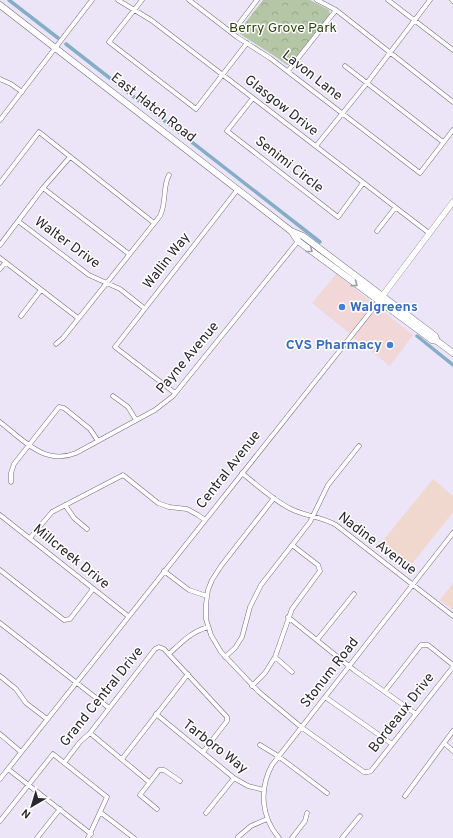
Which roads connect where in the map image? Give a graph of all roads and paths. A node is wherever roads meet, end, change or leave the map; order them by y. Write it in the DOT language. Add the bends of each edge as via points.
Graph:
graph roads {
  1 [pos="92,0"];
  2 [pos="118,0"];
  3 [pos="142,0"];
  4 [pos="189,0"];
  5 [pos="317,0"];
  6 [pos="388,0"];
  7 [pos="430,0"];
  8 [pos="255,1"];
  9 [pos="0,5"];
  10 [pos="134,10"];
  11 [pos="336,10"];
  12 [pos="414,20"];
  13 [pos="232,33"];
  14 [pos="247,43"];
  15 [pos="56,48"];
  16 [pos="453,50"];
  17 [pos="390,52"];
  18 [pos="344,66"];
  19 [pos="288,71"];
  20 [pos="222,75"];
  21 [pos="0,79"];
  22 [pos="367,83"];
  23 [pos="22,92"];
  24 [pos="253,98"];
  25 [pos="453,102"];
  26 [pos="343,114"];
  27 [pos="0,120"];
  28 [pos="453,130"];
  29 [pos="444,142"];
  30 [pos="316,146"];
  31 [pos="70,157"];
  32 [pos="169,175"];
  33 [pos="0,183"];
  34 [pos="363,183"];
  35 [pos="43,188"];
  36 [pos="238,189"];
  37 [pos="453,202"];
  38 [pos="395,208"];
  39 [pos="18,221"];
  40 [pos="154,222"];
  41 [pos="377,231"];
  42 [pos="429,233"];
  43 [pos="301,238"];
  44 [pos="0,245"];
  45 [pos="129,254"];
  46 [pos="0,258"];
  47 [pos="5,263"];
  48 [pos="0,269"];
  49 [pos="107,283"];
  50 [pos="41,290"];
  51 [pos="380,298"];
  52 [pos="144,308"];
  53 [pos="21,316"];
  54 [pos="78,318"];
  55 [pos="56,344"];
  56 [pos="453,353"];
  57 [pos="175,393"];
  58 [pos="113,396"];
  59 [pos="136,420"];
  60 [pos="0,422"];
  61 [pos="98,441"];
  62 [pos="30,446"];
  63 [pos="359,446"];
  64 [pos="242,473"];
  65 [pos="11,482"];
  66 [pos="274,498"];
  67 [pos="66,504"];
  68 [pos="0,515"];
  69 [pos="313,516"];
  70 [pos="205,520"];
  71 [pos="87,529"];
  72 [pos="453,533"];
  73 [pos="30,538"];
  74 [pos="292,545"];
  75 [pos="0,570"];
  76 [pos="164,571"];
  77 [pos="413,584"];
  78 [pos="93,589"];
  79 [pos="354,594"];
  80 [pos="207,596"];
  81 [pos="128,616"];
  82 [pos="453,616"];
  83 [pos="288,617"];
  84 [pos="0,623"];
  85 [pos="208,627"];
  86 [pos="317,640"];
  87 [pos="169,654"];
  88 [pos="275,657"];
  89 [pos="225,658"];
  90 [pos="349,666"];
  91 [pos="453,666"];
  92 [pos="292,672"];
  93 [pos="188,674"];
  94 [pos="0,676"];
  95 [pos="76,682"];
  96 [pos="252,686"];
  97 [pos="384,692"];
  98 [pos="325,697"];
  99 [pos="109,708"];
  100 [pos="156,714"];
  101 [pos="416,714"];
  102 [pos="47,719"];
  103 [pos="301,727"];
  104 [pos="453,731"];
  105 [pos="90,733"];
  106 [pos="0,734"];
  107 [pos="444,743"];
  108 [pos="392,744"];
  109 [pos="260,745"];
  110 [pos="453,751"];
  111 [pos="22,752"];
  112 [pos="204,752"];
  113 [pos="278,756"];
  114 [pos="122,759"];
  115 [pos="64,763"];
  116 [pos="8,769"];
  117 [pos="234,778"];
  118 [pos="0,779"];
  119 [pos="180,781"];
  120 [pos="150,782"];
  121 [pos="28,785"];
  122 [pos="264,790"];
  123 [pos="327,793"];
  124 [pos="404,796"];
  125 [pos="60,809"];
  126 [pos="157,809"];
  127 [pos="100,812"];
  128 [pos="206,813"];
  129 [pos="307,814"];
  130 [pos="360,816"];
  131 [pos="267,818"];
  132 [pos="0,821"];
  133 [pos="91,834"];
  134 [pos="37,838"];
  135 [pos="88,838"];
  136 [pos="134,838"];
  137 [pos="238,838"];
  138 [pos="279,838"];
  139 [pos="292,838"];
  140 [pos="342,838"];
  1 -- 15 [label="street"];
  2 -- 10 [label="street, Glasgow Drive"];
  3 -- 10 [label="street"];
  4 -- 13 [label="street, Lavon Lane"];
  5 -- 11 [label="street"];
  6 -- 12 [label="street"];
  7 -- 12 [label="street"];
  8 -- 13 [label="street"];
  9 -- 15 [label="main road, East Hatch Road"];
  10 -- 20 [label="street, Glasgow Drive"];
  10 -- 20 [label="street" via="109,42 196,109"];
  11 -- 17 [label="street"];
  11 -- 19 [label="street"];
  12 -- 16 [label="street"];
  12 -- 17 [label="street"];
  13 -- 14 [label="street, Lavon Lane"];
  14 -- 19 [label="street, Lavon Lane"];
  14 -- 20 [label="street"];
  15 -- 23 [label="street"];
  15 -- 36 [label="main road, East Hatch Road"];
  17 -- 22 [label="street"];
  17 -- 25 [label="street"];
  18 -- 22 [label="street"];
  19 -- 26 [label="street, Lavon Lane"];
  20 -- 24 [label="street, Glasgow Drive"];
  21 -- 23 [label="street"];
  22 -- 26 [label="street"];
  22 -- 29 [label="street"];
  23 -- 27 [label="street"];
  24 -- 30 [label="street, Glasgow Drive"];
  24 -- 34 [label="street, Senimi Circle" via="227,131 338,217"];
  26 -- 29 [label="street, Lavon Lane" via="420,173"];
  26 -- 30 [label="street"];
  28 -- 29 [label="street"];
  30 -- 34 [label="street, Glasgow Drive"];
  31 -- 33 [label="street" via="39,132"];
  31 -- 35 [label="street"];
  31 -- 40 [label="street"];
  32 -- 40 [label="street" via="165,182 164,206"];
  34 -- 38 [label="street, Glasgow Drive"];
  35 -- 39 [label="street"];
  35 -- 45 [label="street"];
  36 -- 43 [label="main road, East Hatch Road"];
  36 -- 52 [label="street, Wallin Way"];
  37 -- 42 [label="street, Central Avenue"];
  38 -- 41 [label="street"];
  38 -- 42 [label="street, Glasgow Drive"];
  39 -- 44 [label="street"];
  39 -- 49 [label="street, Walter Drive" via="89,275"];
  40 -- 45 [label="street"];
  42 -- 51 [label="street, Central Avenue"];
  43 -- 51 [label="main road, East Hatch Road"];
  43 -- 57 [label="street, Payne Avenue"];
  45 -- 49 [label="street"];
  46 -- 47 [label="street"];
  47 -- 48 [label="street"];
  47 -- 50 [label="street"];
  49 -- 52 [label="street, Walter Drive" via="120,289"];
  49 -- 54 [label="street"];
  50 -- 53 [label="street"];
  50 -- 54 [label="street"];
  51 -- 56 [label="main road, East Hatch Road" via="432,340"];
  51 -- 64 [label="street, Central Avenue"];
  52 -- 57 [label="street, Wallin Way" via="115,347"];
  54 -- 55 [label="street"];
  57 -- 59 [label="street, Payne Avenue" via="159,407"];
  58 -- 59 [label="street" via="128,407"];
  59 -- 61 [label="street, Payne Avenue"];
  60 -- 62 [label="street, Payne Avenue"];
  61 -- 62 [label="street, Payne Avenue" via="76,454 61,457 45,455"];
  61 -- 62 [label="street" via="90,429 60,406"];
  62 -- 65 [label="street" via="14,464"];
  63 -- 69 [label="street" via="328,485"];
  64 -- 66 [label="street, Nadine Avenue"];
  64 -- 70 [label="street, Central Avenue"];
  66 -- 69 [label="street, Nadine Avenue" via="290,508"];
  66 -- 80 [label="street" via="218,570"];
  67 -- 70 [label="street" via="123,475 158,503 187,509"];
  67 -- 71 [label="street" via="74,518"];
  67 -- 73 [label="street" via="48,516"];
  68 -- 73 [label="street, Millcreek Drive"];
  69 -- 74 [label="street"];
  69 -- 77 [label="street, Nadine Avenue" via="336,525"];
  70 -- 76 [label="street, Central Avenue"];
  72 -- 77 [label="street, Stonum Road"];
  73 -- 78 [label="street, Millcreek Drive"];
  74 -- 83 [label="street" via="318,565 320,571"];
  74 -- 89 [label="street" via="261,585 250,607 242,637"];
  75 -- 78 [label="street" via="66,620 70,619"];
  76 -- 80 [label="street" via="189,590"];
  76 -- 81 [label="street, Central Avenue"];
  77 -- 82 [label="street, Nadine Avenue"];
  77 -- 90 [label="street, Stonum Road"];
  78 -- 81 [label="street, Millcreek Drive"];
  79 -- 86 [label="street"];
  80 -- 85 [label="street"];
  81 -- 95 [label="street, Central Avenue"];
  83 -- 86 [label="street"];
  83 -- 88 [label="street"];
  84 -- 95 [label="street"];
  85 -- 87 [label="street" via="188,636"];
  85 -- 89 [label="street"];
  86 -- 90 [label="street"];
  87 -- 93 [label="street"];
  87 -- 99 [label="street, Grand Central Drive" via="159,647 155,649"];
  88 -- 92 [label="street"];
  88 -- 96 [label="street" via="265,673"];
  89 -- 96 [label="street"];
  90 -- 97 [label="street"];
  90 -- 98 [label="street, Stonum Road"];
  91 -- 97 [label="street" via="424,644"];
  91 -- 101 [label="street, Bordeaux Drive"];
  93 -- 100 [label="street"];
  93 -- 112 [label="street" via="227,719"];
  94 -- 102 [label="street" via="16,689 26,703"];
  95 -- 99 [label="street"];
  95 -- 102 [label="street, Central Avenue"];
  96 -- 103 [label="street"];
  97 -- 101 [label="street"];
  98 -- 103 [label="street, Stonum Road"];
  98 -- 108 [label="street"];
  99 -- 105 [label="street, Grand Central Drive"];
  100 -- 112 [label="street, Tarboro Way"];
  100 -- 114 [label="street"];
  101 -- 108 [label="street, Bordeaux Drive"];
  102 -- 111 [label="street, Central Avenue"];
  103 -- 108 [label="street, Bordeaux Drive" via="364,772 372,770"];
  103 -- 113 [label="street, Stonum Road"];
  104 -- 107 [label="street"];
  105 -- 114 [label="street"];
  105 -- 115 [label="street, Grand Central Drive"];
  106 -- 111 [label="street"];
  107 -- 110 [label="street"];
  107 -- 124 [label="street"];
  109 -- 113 [label="street"];
  111 -- 116 [label="street, Central Avenue"];
  112 -- 117 [label="street, Tarboro Way"];
  113 -- 122 [label="street, Stonum Road" via="269,770"];
  113 -- 123 [label="street"];
  114 -- 120 [label="street"];
  115 -- 121 [label="street" via="53,754"];
  115 -- 127 [label="street" via="108,798"];
  116 -- 118 [label="street, Central Avenue"];
  116 -- 121 [label="street"];
  117 -- 122 [label="street, Tarboro Way" via="248,786"];
  117 -- 128 [label="street"];
  119 -- 120 [label="street" via="161,770"];
  120 -- 126 [label="street" via="140,795"];
  121 -- 125 [label="street"];
  121 -- 132 [label="street"];
  122 -- 131 [label="street, Stonum Road"];
  125 -- 133 [label="street"];
  125 -- 134 [label="street"];
  127 -- 133 [label="street"];
  127 -- 136 [label="street"];
  129 -- 139 [label="street" via="305,822"];
  130 -- 140 [label="street"];
  131 -- 137 [label="street" via="251,826"];
  131 -- 138 [label="street, Stonum Road"];
  133 -- 135 [label="street"];
}
